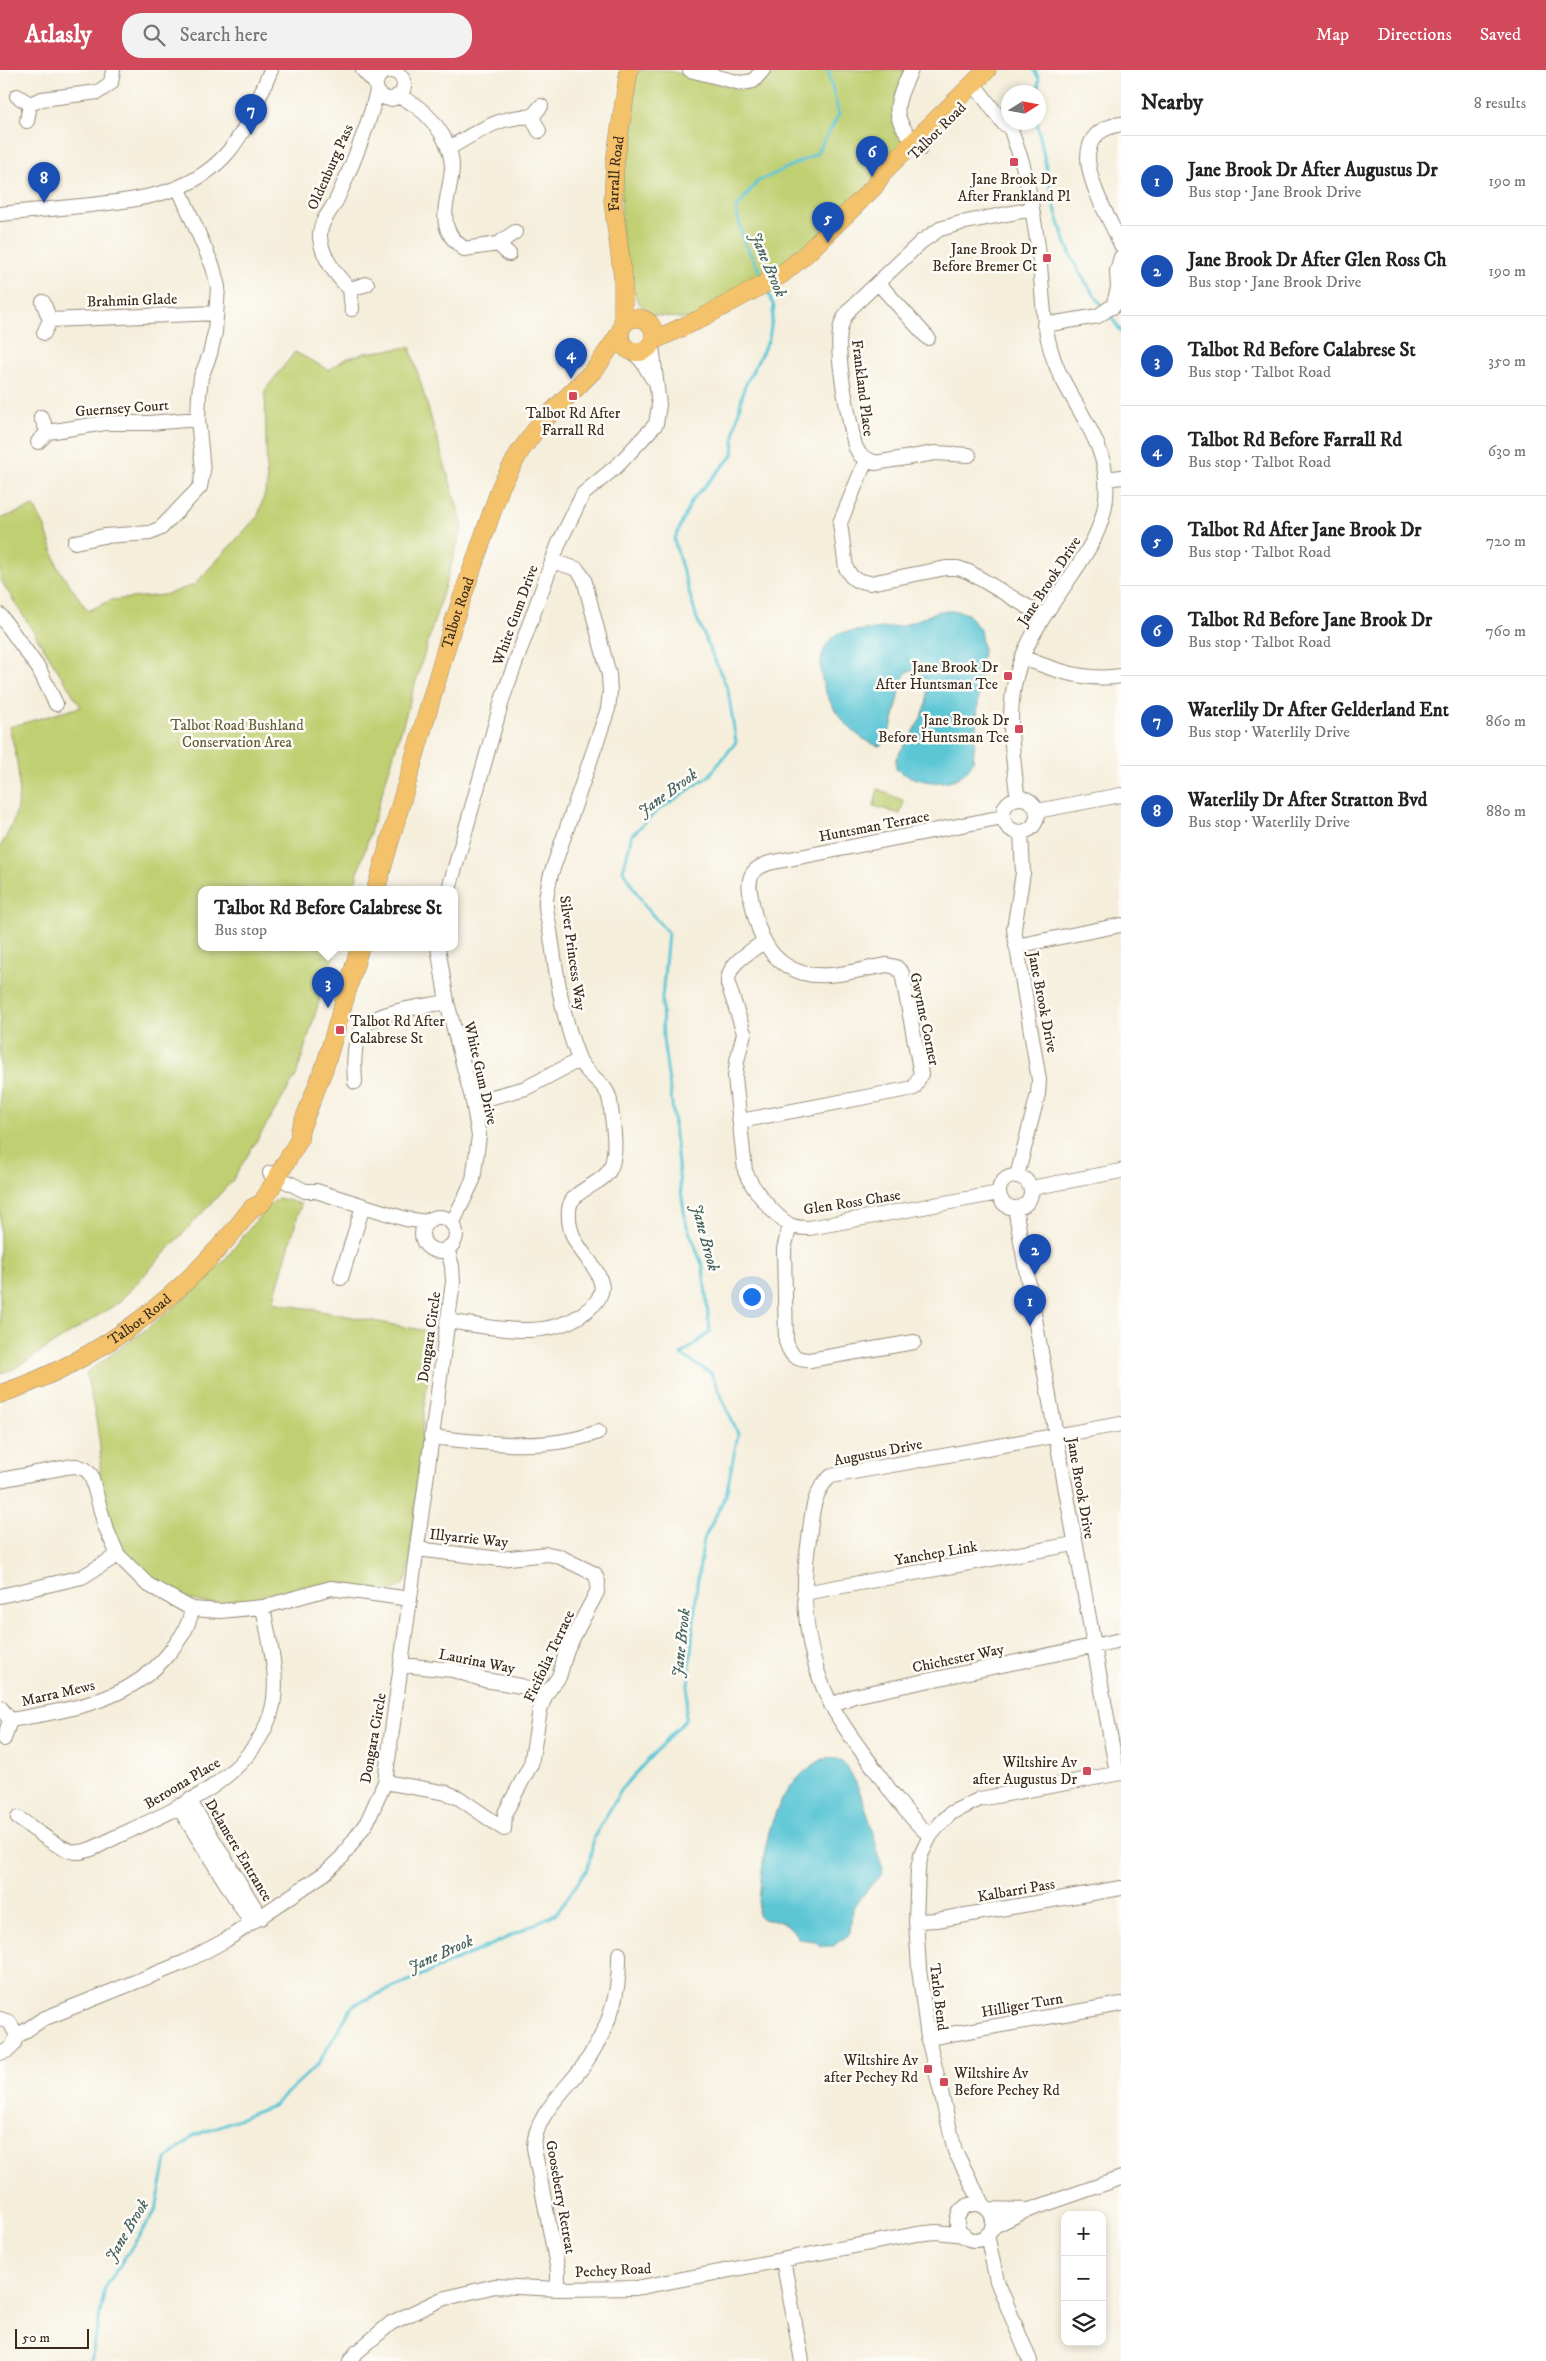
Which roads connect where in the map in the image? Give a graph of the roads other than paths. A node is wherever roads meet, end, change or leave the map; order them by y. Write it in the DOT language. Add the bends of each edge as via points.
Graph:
graph roads {
  1 [pos="112,70"];
  2 [pos="272,70"];
  3 [pos="363,70"];
  4 [pos="629,70"];
  5 [pos="690,70"];
  6 [pos="763,70"];
  7 [pos="911,70"];
  8 [pos="983,79"];
  9 [pos="390,82"];
  10 [pos="17,96"];
  11 [pos="30,104"];
  12 [pos="541,106"];
  13 [pos="532,117"];
  14 [pos="1001,118"];
  15 [pos="27,121"];
  16 [pos="1121,124"];
  17 [pos="1011,130"];
  18 [pos="539,131"];
  19 [pos="917,145"];
  20 [pos="449,148"];
  21 [pos="179,189"];
  22 [pos="1032,209"];
  23 [pos="0,214"];
  24 [pos="515,232"];
  25 [pos="498,244"];
  26 [pos="1121,245"];
  27 [pos="509,254"];
  28 [pos="1121,257"];
  29 [pos="623,278"];
  30 [pos="878,283"];
  31 [pos="366,284"];
  32 [pos="350,289"];
  33 [pos="1118,299"];
  34 [pos="43,302"];
  35 [pos="352,309"];
  36 [pos="216,313"];
  37 [pos="50,320"];
  38 [pos="646,320"];
  39 [pos="698,320"];
  40 [pos="1044,325"];
  41 [pos="44,333"];
  42 [pos="928,338"];
  43 [pos="626,339"];
  44 [pos="653,342"];
  45 [pos="655,383"];
  46 [pos="41,417"];
  47 [pos="198,419"];
  48 [pos="48,432"];
  49 [pos="38,442"];
  50 [pos="969,455"];
  51 [pos="866,460"];
  52 [pos="1114,478"];
  53 [pos="75,542"];
  54 [pos="552,561"];
  55 [pos="0,615"];
  56 [pos="1043,616"];
  57 [pos="1022,657"];
  58 [pos="1121,676"];
  59 [pos="56,704"];
  60 [pos="1121,795"];
  61 [pos="1018,798"];
  62 [pos="1037,811"];
  63 [pos="1003,818"];
  64 [pos="1021,832"];
  65 [pos="753,872"];
  66 [pos="377,886"];
  67 [pos="450,886"];
  68 [pos="1121,925"];
  69 [pos="763,942"];
  70 [pos="1016,946"];
  71 [pos="359,951"];
  72 [pos="439,951"];
  73 [pos="447,1002"];
  74 [pos="579,1060"];
  75 [pos="355,1082"];
  76 [pos="473,1102"];
  77 [pos="740,1121"];
  78 [pos="1121,1171"];
  79 [pos="277,1172"];
  80 [pos="1017,1176"];
  81 [pos="1031,1188"];
  82 [pos="999,1193"];
  83 [pos="362,1206"];
  84 [pos="1015,1208"];
  85 [pos="448,1220"];
  86 [pos="425,1225"];
  87 [pos="790,1225"];
  88 [pos="442,1249"];
  89 [pos="341,1278"];
  90 [pos="448,1321"];
  91 [pos="914,1342"];
  92 [pos="0,1394"];
  93 [pos="1121,1424"];
  94 [pos="598,1432"];
  95 [pos="1055,1435"];
  96 [pos="431,1437"];
  97 [pos="0,1480"];
  98 [pos="1074,1544"];
  99 [pos="417,1549"];
  100 [pos="118,1555"];
  101 [pos="598,1582"];
  102 [pos="804,1593"];
  103 [pos="0,1596"];
  104 [pos="410,1599"];
  105 [pos="263,1607"];
  106 [pos="192,1609"];
  107 [pos="1121,1640"];
  108 [pos="1092,1646"];
  109 [pos="402,1665"];
  110 [pos="546,1694"];
  111 [pos="831,1705"];
  112 [pos="0,1707"];
  113 [pos="10,1720"];
  114 [pos="4,1738"];
  115 [pos="1119,1773"];
  116 [pos="385,1782"];
  117 [pos="183,1803"];
  118 [pos="18,1818"];
  119 [pos="930,1836"];
  120 [pos="1121,1888"];
  121 [pos="256,1920"];
  122 [pos="916,1921"];
  123 [pos="619,1954"];
  124 [pos="1121,2004"];
  125 [pos="3,2019"];
  126 [pos="43,2019"];
  127 [pos="16,2037"];
  128 [pos="928,2038"];
  129 [pos="0,2053"];
  130 [pos="959,2161"];
  131 [pos="1121,2178"];
  132 [pos="985,2207"];
  133 [pos="962,2212"];
  134 [pos="1023,2212"];
  135 [pos="990,2231"];
  136 [pos="924,2233"];
  137 [pos="966,2236"];
  138 [pos="783,2260"];
  139 [pos="994,2271"];
  140 [pos="558,2289"];
  141 [pos="350,2361"];
  142 [pos="802,2361"];
  143 [pos="1030,2361"];
  1 -- 11 [label="street" via="111,83 98,92 42,99"];
  2 -- 21 [label="street" via="243,130 229,151 210,171"];
  3 -- 9 [label="street"];
  4 -- 29 [label="main road, Farrall Road" via="615,162 613,202"];
  5 -- 6 [label="street" via="741,83 754,81"];
  7 -- 19 [label="street" via="897,109 902,127"];
  8 -- 14 [label="street, Jane Brook Drive"];
  8 -- 19 [label="main road, Talbot Road"];
  9 -- 20 [label="street" via="430,118"];
  9 -- 32 [label="street, Oldenburg Pass" via="372,110 337,199 320,232 332,268"];
  10 -- 11 [label="street"];
  11 -- 15 [label="street"];
  12 -- 13 [label="street"];
  13 -- 18 [label="street"];
  13 -- 20 [label="street" via="497,123"];
  16 -- 26 [label="street" via="1107,127 1095,136 1088,168 1101,205"];
  17 -- 22 [label="street, Jane Brook Drive"];
  19 -- 39 [label="main road, Talbot Road" via="888,180 874,187 806,254 765,284"];
  20 -- 25 [label="street" via="452,166 446,219 450,235 464,249"];
  21 -- 23 [label="street" via="143,199"];
  21 -- 36 [label="street" via="213,270 218,287"];
  22 -- 30 [label="street, Frankland Place" via="940,229 921,242"];
  22 -- 40 [label="street, Jane Brook Drive"];
  24 -- 25 [label="street"];
  25 -- 27 [label="street"];
  28 -- 33 [label="street" via="1117,272"];
  29 -- 38 [label="main road, Farrall Road"];
  29 -- 43 [label="main road, Farrall Road"];
  30 -- 42 [label="street"];
  30 -- 51 [label="street, Frankland Place" via="850,309 840,331 850,422 855,446"];
  31 -- 32 [label="street"];
  32 -- 35 [label="street"];
  33 -- 40 [label="street" via="1098,316"];
  34 -- 37 [label="street"];
  36 -- 37 [label="street, Brahmin Glade"];
  36 -- 47 [label="street" via="210,354 201,377"];
  37 -- 41 [label="street"];
  38 -- 39 [label="main road, Talbot Road" via="664,324"];
  38 -- 43 [label="main road" via="632,318"];
  38 -- 44 [label="main road" via="654,330"];
  39 -- 44 [label="main road, Talbot Road"];
  40 -- 52 [label="street, Jane Brook Drive" via="1057,367"];
  43 -- 44 [label="main road" via="643,351"];
  43 -- 45 [label="street, White Gum Drive"];
  43 -- 66 [label="main road, Talbot Road" via="540,424 501,486 454,621"];
  44 -- 45 [label="street, White Gum Drive"];
  45 -- 54 [label="street, White Gum Drive" via="659,405 656,424 618,465 583,494"];
  46 -- 48 [label="street"];
  47 -- 48 [label="street, Guernsey Court" via="105,423"];
  47 -- 53 [label="street" via="203,472 200,487 192,497 161,528 150,533 104,536"];
  48 -- 49 [label="street"];
  50 -- 51 [label="street" via="935,453 884,463"];
  51 -- 56 [label="street" via="840,523 846,568 856,580 870,583 958,568"];
  52 -- 56 [label="street, Jane Brook Drive" via="1093,544"];
  54 -- 67 [label="street, White Gum Drive" via="503,697"];
  54 -- 74 [label="street, Silver Princess Way" via="577,569 584,579 610,684 608,709 551,874 546,901 562,1005"];
  55 -- 59 [label="street" via="39,669"];
  56 -- 57 [label="street, Jane Brook Drive"];
  57 -- 58 [label="street" via="1045,667 1088,677"];
  57 -- 61 [label="street, Jane Brook Drive" via="1011,693 1010,711"];
  60 -- 62 [label="street"];
  61 -- 62 [label="street" via="1028,799"];
  61 -- 63 [label="street" via="1008,802"];
  62 -- 64 [label="street" via="1036,823"];
  63 -- 64 [label="street" via="1012,830"];
  63 -- 65 [label="street, Huntsman Terrace" via="769,863"];
  64 -- 70 [label="street, Jane Brook Drive" via="1024,858 1014,918"];
  65 -- 69 [label="street, Gwynne Corner" via="749,892"];
  68 -- 70 [label="street"];
  69 -- 77 [label="street, Glen Ross Chase" via="734,964 727,977 744,1033 736,1069"];
  69 -- 77 [label="street, Gwynne Corner" via="777,959 790,968 815,975 887,965 896,967 902,973 920,1074 914,1088"];
  70 -- 80 [label="street, Jane Brook Drive" via="1039,1080"];
  71 -- 79 [label="main road, Talbot Road" via="325,1066 300,1130 291,1134"];
  72 -- 73 [label="street, White Gum Drive"];
  73 -- 75 [label="street" via="380,1016 368,1022 360,1031 355,1054"];
  73 -- 76 [label="street, White Gum Drive"];
  74 -- 76 [label="street" via="526,1088"];
  74 -- 90 [label="street, Silver Princess Way" via="607,1092 614,1150 614,1160 607,1175 574,1198 569,1212 576,1246 601,1280 600,1297 579,1317 542,1330"];
  76 -- 85 [label="street, White Gum Drive" via="479,1136 473,1180 462,1205"];
  77 -- 87 [label="street, Glen Ross Chase" via="748,1178 779,1217"];
  78 -- 81 [label="street"];
  79 -- 83 [label="street" via="316,1191"];
  79 -- 92 [label="main road, Talbot Road" via="254,1197 252,1208 202,1267 161,1305 84,1356"];
  80 -- 81 [label="street" via="1026,1180"];
  80 -- 82 [label="street" via="1004,1180"];
  81 -- 84 [label="street" via="1028,1202"];
  82 -- 84 [label="street" via="1006,1205"];
  82 -- 87 [label="street, Glen Ross Chase" via="809,1228"];
  83 -- 86 [label="street"];
  83 -- 89 [label="street"];
  84 -- 95 [label="street, Jane Brook Drive"];
  85 -- 86 [label="street" via="437,1217"];
  85 -- 88 [label="street" via="455,1237"];
  86 -- 88 [label="street" via="426,1244"];
  87 -- 91 [label="street" via="784,1249 786,1341 794,1357 810,1360"];
  88 -- 90 [label="street, Dongara Circle" via="453,1274"];
  90 -- 96 [label="street, Dongara Circle"];
  93 -- 95 [label="street, Augustus Drive"];
  94 -- 96 [label="street" via="567,1441 515,1444"];
  95 -- 98 [label="street, Jane Brook Drive"];
  95 -- 102 [label="street, Augustus Drive" via="831,1476 820,1485 815,1497 804,1566"];
  96 -- 99 [label="street, Dongara Circle"];
  97 -- 100 [label="street" via="67,1467 85,1469 95,1485 105,1526"];
  98 -- 102 [label="street, Yanchep Link"];
  98 -- 108 [label="street, Jane Brook Drive"];
  99 -- 101 [label="street, Illyarrie Way" via="500,1559 548,1554 587,1569 595,1574"];
  99 -- 104 [label="street, Dongara Circle"];
  100 -- 103 [label="street" via="82,1577"];
  100 -- 106 [label="street" via="147,1584"];
  101 -- 110 [label="street, Ficifolia Terrace" via="597,1592 567,1649 558,1677"];
  102 -- 111 [label="street, Augustus Drive" via="811,1650"];
  104 -- 105 [label="street" via="331,1588"];
  104 -- 109 [label="street, Dongara Circle"];
  105 -- 106 [label="street" via="220,1611"];
  105 -- 117 [label="street, Beroona Place" via="274,1680 270,1717 262,1734 239,1765 210,1788"];
  106 -- 113 [label="street, Marra Mews" via="190,1623 174,1647 149,1674 136,1682 81,1707"];
  107 -- 108 [label="street, Chichester Way"];
  108 -- 111 [label="street, Chichester Way" via="854,1696"];
  108 -- 115 [label="street, Jane Brook Drive"];
  109 -- 110 [label="street, Laurina Way" via="453,1670"];
  109 -- 116 [label="street, Dongara Circle"];
  110 -- 116 [label="street, Ficifolia Terrace" via="540,1710 531,1764 505,1813 504,1829 447,1793"];
  111 -- 119 [label="street, Augustus Drive" via="911,1819"];
  112 -- 113 [label="street, Marra Mews"];
  113 -- 114 [label="street, Marra Mews"];
  115 -- 119 [label="street, Tarlo Bend" via="980,1799 951,1813"];
  116 -- 121 [label="street, Dongara Circle" via="367,1822 342,1857 325,1874"];
  117 -- 118 [label="street, Beroona Place" via="79,1852 65,1849"];
  117 -- 121 [label="street, Delamere Entrance"];
  119 -- 122 [label="street, Tarlo Bend" via="918,1869"];
  120 -- 122 [label="street, Kalbarri Pass"];
  121 -- 126 [label="street, Dongara Circle" via="185,1962"];
  122 -- 128 [label="street, Tarlo Bend"];
  123 -- 140 [label="street, Gooseberry Retreat" via="618,1987 608,2022 585,2063 541,2120 534,2137 558,2270"];
  124 -- 128 [label="street, Hilliger Turn"];
  125 -- 126 [label="street, Dongara Circle"];
  125 -- 127 [label="street" via="13,2026"];
  126 -- 127 [label="street, Dongara Circle"];
  127 -- 129 [label="street, Dongara Circle" via="13,2046"];
  128 -- 130 [label="street, Tarlo Bend"];
  130 -- 132 [label="street, Tarlo Bend"];
  130 -- 133 [label="street, Tarlo Bend"];
  131 -- 134 [label="street"];
  132 -- 133 [label="street" via="974,2204"];
  132 -- 134 [label="street"];
  132 -- 135 [label="street" via="992,2217"];
  133 -- 136 [label="street, Pechey Road"];
  133 -- 137 [label="street" via="958,2226"];
  134 -- 135 [label="street"];
  135 -- 137 [label="street" via="978,2239"];
  135 -- 139 [label="street"];
  136 -- 137 [label="street, Pechey Road"];
  136 -- 138 [label="street, Pechey Road"];
  137 -- 139 [label="street" via="980,2248"];
  138 -- 140 [label="street, Pechey Road" via="636,2288"];
  138 -- 142 [label="street"];
  139 -- 143 [label="street"];
  140 -- 141 [label="street, Pechey Road" via="495,2286 442,2299 391,2323"];
}
